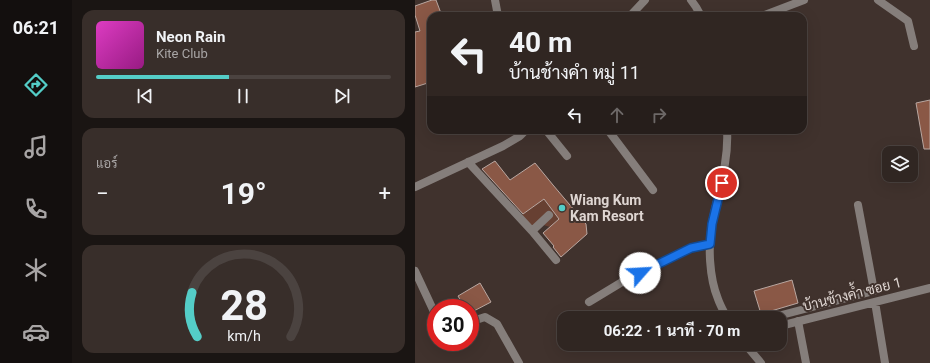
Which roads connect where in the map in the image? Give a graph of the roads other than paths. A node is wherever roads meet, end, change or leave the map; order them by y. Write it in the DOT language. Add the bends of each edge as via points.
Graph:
graph roads {
  1 [pos="495,0"];
  2 [pos="645,0"];
  3 [pos="691,0"];
  4 [pos="804,0"];
  5 [pos="878,0"];
  6 [pos="498,12"];
  7 [pos="634,12"];
  8 [pos="699,12"];
  9 [pos="772,12"];
  10 [pos="914,46"];
  11 [pos="522,134"];
  12 [pos="549,134"];
  13 [pos="611,134"];
  14 [pos="727,134"];
  15 [pos="567,156"];
  16 [pos="468,162"];
  17 [pos="415,187"];
  18 [pos="653,190"];
  19 [pos="858,205"];
  20 [pos="549,215"];
  21 [pos="532,231"];
  22 [pos="710,244"];
  23 [pos="556,260"];
  24 [pos="415,271"];
  25 [pos="930,288"];
  26 [pos="428,299"];
  27 [pos="589,302"];
  28 [pos="875,302"];
  29 [pos="724,311"];
  30 [pos="787,313"];
  31 [pos="479,319"];
  32 [pos="797,321"];
  33 [pos="787,324"];
  34 [pos="751,351"];
  35 [pos="519,363"];
  36 [pos="761,363"];
  37 [pos="806,363"];
  38 [pos="885,363"];
  1 -- 6 [label="street"];
  2 -- 7 [label="street"];
  3 -- 8 [label="street"];
  4 -- 9 [label="street"];
  5 -- 10 [label="street" via="908,21"];
  11 -- 16 [label="street"];
  12 -- 15 [label="street"];
  13 -- 18 [label="street"];
  14 -- 22 [label="street" via="722,183"];
  16 -- 17 [label="street"];
  16 -- 21 [label="street"];
  19 -- 30 [label="street" via="874,291"];
  20 -- 21 [label="street"];
  21 -- 23 [label="street"];
  22 -- 27 [label="street" via="691,248"];
  22 -- 29 [label="street" via="713,280"];
  24 -- 26 [label="street"];
  25 -- 28 [label="street, บ้านช้างค้ำ ซอย 1"];
  28 -- 32 [label="street, บ้านช้างค้ำ ซอย 1"];
  28 -- 38 [label="street"];
  31 -- 35 [label="street" via="485,317 497,324"];
  32 -- 33 [label="street, บ้านช้างค้ำ ซอย 1"];
  32 -- 37 [label="street"];
  34 -- 36 [label="street"];
}
